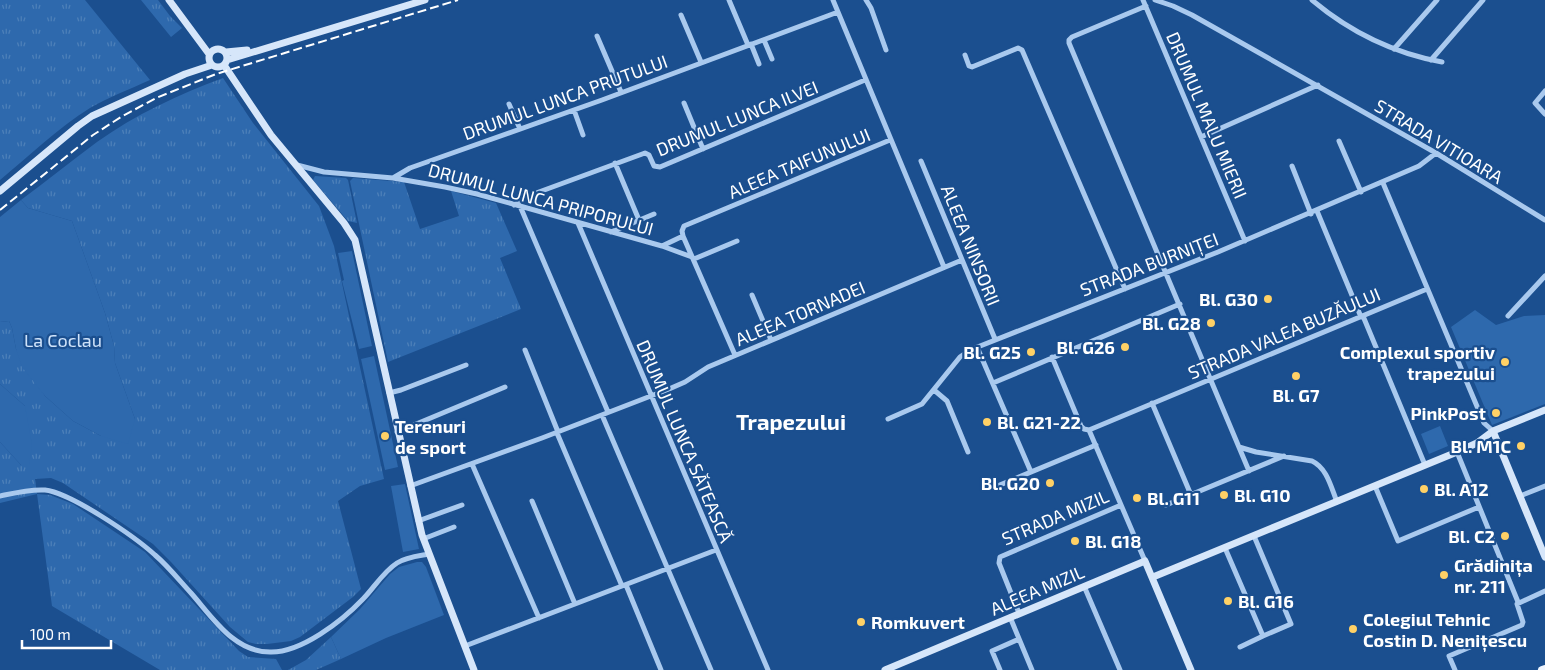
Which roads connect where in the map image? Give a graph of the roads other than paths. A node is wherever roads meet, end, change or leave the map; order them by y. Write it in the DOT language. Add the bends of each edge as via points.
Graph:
graph roads {
  1 [pos="170,0"];
  2 [pos="425,0"];
  3 [pos="729,0"];
  4 [pos="833,0"];
  5 [pos="866,0"];
  6 [pos="1143,0"];
  7 [pos="1155,0"];
  8 [pos="1312,0"];
  9 [pos="1436,0"];
  10 [pos="1483,0"];
  11 [pos="1146,6"];
  12 [pos="838,12"];
  13 [pos="681,15"];
  14 [pos="597,36"];
  15 [pos="764,40"];
  16 [pos="749,45"];
  17 [pos="1394,49"];
  18 [pos="886,50"];
  19 [pos="965,55"];
  20 [pos="211,56"];
  21 [pos="226,59"];
  22 [pos="772,59"];
  23 [pos="1431,60"];
  24 [pos="701,62"];
  25 [pos="1442,62"];
  26 [pos="759,64"];
  27 [pos="865,80"];
  28 [pos="1318,85"];
  29 [pos="621,92"];
  30 [pos="1545,92"];
  31 [pos="684,103"];
  32 [pos="510,104"];
  33 [pos="574,110"];
  34 [pos="1545,114"];
  35 [pos="520,129"];
  36 [pos="583,135"];
  37 [pos="1201,137"];
  38 [pos="890,140"];
  39 [pos="1339,141"];
  40 [pos="703,149"];
  41 [pos="1436,153"];
  42 [pos="921,161"];
  43 [pos="294,163"];
  44 [pos="615,163"];
  45 [pos="1292,166"];
  46 [pos="394,178"];
  47 [pos="1383,183"];
  48 [pos="0,192"];
  49 [pos="1361,192"];
  50 [pos="517,206"];
  51 [pos="1317,211"];
  52 [pos="654,214"];
  53 [pos="1311,214"];
  54 [pos="639,220"];
  55 [pos="1545,220"];
  56 [pos="578,223"];
  57 [pos="611,232"];
  58 [pos="683,236"];
  59 [pos="737,241"];
  60 [pos="1245,241"];
  61 [pos="662,246"];
  62 [pos="693,258"];
  63 [pos="962,260"];
  64 [pos="944,268"];
  65 [pos="1167,273"];
  66 [pos="1545,276"];
  67 [pos="1125,289"];
  68 [pos="1427,289"];
  69 [pos="752,295"];
  70 [pos="1180,304"];
  71 [pos="1362,316"];
  72 [pos="1508,316"];
  73 [pos="770,340"];
  74 [pos="995,340"];
  75 [pos="977,347"];
  76 [pos="525,350"];
  77 [pos="735,355"];
  78 [pos="1052,357"];
  79 [pos="466,365"];
  80 [pos="1211,379"];
  81 [pos="993,383"];
  82 [pos="505,387"];
  83 [pos="934,390"];
  84 [pos="389,393"];
  85 [pos="651,396"];
  86 [pos="1152,404"];
  87 [pos="1545,410"];
  88 [pos="608,412"];
  89 [pos="602,415"];
  90 [pos="888,419"];
  91 [pos="1089,430"];
  92 [pos="1493,431"];
  93 [pos="397,432"];
  94 [pos="558,432"];
  95 [pos="1096,446"];
  96 [pos="1239,447"];
  97 [pos="968,452"];
  98 [pos="1457,452"];
  99 [pos="1284,456"];
  100 [pos="472,464"];
  101 [pos="1425,465"];
  102 [pos="1249,471"];
  103 [pos="1031,472"];
  104 [pos="410,486"];
  105 [pos="1375,486"];
  106 [pos="1545,486"];
  107 [pos="995,487"];
  108 [pos="1191,495"];
  109 [pos="0,496"];
  110 [pos="1520,496"];
  111 [pos="532,502"];
  112 [pos="1337,502"];
  113 [pos="462,505"];
  114 [pos="1121,505"];
  115 [pos="1166,505"];
  116 [pos="1479,507"];
  117 [pos="418,521"];
  118 [pos="454,527"];
  119 [pos="1254,536"];
  120 [pos="423,538"];
  121 [pos="1225,548"];
  122 [pos="716,550"];
  123 [pos="429,554"];
  124 [pos="1545,557"];
  125 [pos="1145,561"];
  126 [pos="667,569"];
  127 [pos="1153,578"];
  128 [pos="624,585"];
  129 [pos="1084,586"];
  130 [pos="1545,591"];
  131 [pos="1518,602"];
  132 [pos="575,604"];
  133 [pos="1019,613"];
  134 [pos="1010,617"];
  135 [pos="539,618"];
  136 [pos="1262,636"];
  137 [pos="1019,639"];
  138 [pos="465,646"];
  139 [pos="1240,646"];
  140 [pos="474,670"];
  141 [pos="661,670"];
  142 [pos="711,670"];
  143 [pos="768,670"];
  144 [pos="885,670"];
  145 [pos="1000,670"];
  146 [pos="1032,670"];
  147 [pos="1120,670"];
  148 [pos="1191,670"];
  149 [pos="1455,670"];
  1 -- 20 [label="street"];
  2 -- 21 [label="street"];
  3 -- 16 [label="street"];
  4 -- 12 [label="street"];
  5 -- 18 [label="street"];
  6 -- 11 [label="street, DRUMUL MALU MIERII"];
  7 -- 28 [label="street, STRADA VITIOARA" via="1173,6"];
  8 -- 17 [label="street" via="1354,30"];
  9 -- 17 [label="street"];
  10 -- 23 [label="street"];
  11 -- 37 [label="street, DRUMUL MALU MIERII"];
  11 -- 65 [label="street" via="1072,37 1069,43"];
  12 -- 15 [label="street, DRUMUL LUNCA PRUTULUI"];
  12 -- 27 [label="street"];
  13 -- 24 [label="street"];
  14 -- 29 [label="street"];
  15 -- 16 [label="street, DRUMUL LUNCA PRUTULUI"];
  15 -- 22 [label="street"];
  16 -- 24 [label="street, DRUMUL LUNCA PRUTULUI"];
  16 -- 26 [label="street"];
  17 -- 23 [label="street"];
  19 -- 67 [label="street" via="972,67 1018,48 1022,50"];
  20 -- 21 [label="street" via="222,49"];
  20 -- 21 [label="street" via="218,67"];
  20 -- 48 [label="street" via="185,74 84,122"];
  21 -- 43 [label="street" via="262,122"];
  23 -- 25 [label="street"];
  24 -- 29 [label="street, DRUMUL LUNCA PRUTULUI"];
  27 -- 38 [label="street"];
  27 -- 40 [label="street, DRUMUL LUNCA ILVEI"];
  28 -- 37 [label="street"];
  28 -- 41 [label="street, STRADA VITIOARA"];
  29 -- 33 [label="street, DRUMUL LUNCA PRUTULUI"];
  30 -- 34 [label="street" via="1535,103"];
  31 -- 40 [label="street"];
  32 -- 35 [label="street"];
  33 -- 35 [label="street, DRUMUL LUNCA PRUTULUI"];
  33 -- 36 [label="street"];
  35 -- 46 [label="street, DRUMUL LUNCA PRUTULUI" via="410,168"];
  37 -- 60 [label="street, DRUMUL MALU MIERII"];
  38 -- 58 [label="street, ALEEA TAIFUNULUI" via="684,226"];
  38 -- 64 [label="street, ALEEA TAIFUNULUI"];
  39 -- 49 [label="street"];
  40 -- 44 [label="street, DRUMUL LUNCA ILVEI" via="660,167 654,166 646,153"];
  41 -- 47 [label="street, STRADA BURNIȚEI" via="1419,166"];
  41 -- 55 [label="street, STRADA VITIOARA"];
  42 -- 63 [label="street, ALEEA NINSORII"];
  43 -- 46 [label="street, DRUMUL LUNCA PRIPORULUI" via="324,172"];
  43 -- 84 [label="street" via="355,240"];
  44 -- 50 [label="street, DRUMUL LUNCA ILVEI" via="528,196"];
  44 -- 54 [label="street"];
  45 -- 53 [label="street"];
  46 -- 50 [label="street, DRUMUL LUNCA PRIPORULUI" via="445,187"];
  47 -- 49 [label="street, STRADA BURNIȚEI"];
  47 -- 68 [label="street"];
  49 -- 51 [label="street, STRADA BURNIȚEI"];
  50 -- 56 [label="street, DRUMUL LUNCA PRIPORULUI"];
  50 -- 88 [label="street"];
  51 -- 53 [label="street, STRADA BURNIȚEI"];
  51 -- 71 [label="street"];
  52 -- 54 [label="street"];
  53 -- 60 [label="street, STRADA BURNIȚEI"];
  54 -- 57 [label="street"];
  56 -- 57 [label="street, DRUMUL LUNCA PRIPORULUI"];
  56 -- 85 [label="street, DRUMUL LUNCA SĂTEASCĂ"];
  57 -- 61 [label="street, DRUMUL LUNCA PRIPORULUI"];
  58 -- 61 [label="street, ALEEA TAIFUNULUI"];
  58 -- 62 [label="street"];
  59 -- 62 [label="street"];
  60 -- 65 [label="street, STRADA BURNIȚEI"];
  61 -- 62 [label="street, DRUMUL LUNCA PRIPORULUI"];
  62 -- 77 [label="street"];
  63 -- 64 [label="street, ALEEA TORNADEI"];
  63 -- 74 [label="street, ALEEA NINSORII"];
  64 -- 73 [label="street, ALEEA TORNADEI"];
  65 -- 67 [label="street, STRADA BURNIȚEI"];
  65 -- 70 [label="street"];
  66 -- 72 [label="street"];
  67 -- 74 [label="street, STRADA BURNIȚEI"];
  68 -- 71 [label="street, STRADA VALEA BUZĂULUI"];
  68 -- 92 [label="street" via="1484,423"];
  69 -- 73 [label="street"];
  70 -- 78 [label="street"];
  70 -- 80 [label="street"];
  71 -- 80 [label="street, STRADA VALEA BUZĂULUI"];
  71 -- 101 [label="street"];
  73 -- 77 [label="street, ALEEA TORNADEI"];
  74 -- 75 [label="street, STRADA BURNIȚEI"];
  75 -- 81 [label="street"];
  75 -- 83 [label="street, STRADA BURNIȚEI" via="960,357"];
  76 -- 94 [label="street"];
  77 -- 85 [label="street, ALEEA TORNADEI"];
  78 -- 81 [label="street"];
  78 -- 91 [label="street, STRADA MIZIL" via="1081,426"];
  79 -- 84 [label="street"];
  80 -- 86 [label="street, STRADA VALEA BUZĂULUI"];
  80 -- 96 [label="street"];
  81 -- 103 [label="street"];
  82 -- 93 [label="street"];
  83 -- 90 [label="street, STRADA BURNIȚEI" via="919,406"];
  83 -- 97 [label="street" via="947,401"];
  84 -- 93 [label="street"];
  85 -- 88 [label="street, ALEEA TORNADEI"];
  85 -- 122 [label="street, DRUMUL LUNCA SĂTEASCĂ"];
  86 -- 91 [label="street, STRADA VALEA BUZĂULUI"];
  86 -- 108 [label="street"];
  87 -- 92 [label="street"];
  88 -- 89 [label="street, ALEEA TORNADEI"];
  89 -- 94 [label="street, ALEEA TORNADEI"];
  89 -- 126 [label="street"];
  91 -- 95 [label="street, STRADA MIZIL"];
  92 -- 98 [label="street"];
  92 -- 110 [label="street"];
  93 -- 104 [label="street"];
  94 -- 100 [label="street, ALEEA TORNADEI"];
  94 -- 128 [label="street"];
  95 -- 103 [label="street"];
  95 -- 114 [label="street, STRADA MIZIL"];
  96 -- 99 [label="street"];
  96 -- 102 [label="street"];
  98 -- 101 [label="street"];
  98 -- 116 [label="street"];
  99 -- 102 [label="street"];
  99 -- 112 [label="street" via="1312,461 1321,467"];
  100 -- 104 [label="street, ALEEA TORNADEI"];
  100 -- 135 [label="street"];
  101 -- 105 [label="street"];
  102 -- 108 [label="street"];
  103 -- 107 [label="street"];
  104 -- 117 [label="street"];
  105 -- 112 [label="street"];
  105 -- 116 [label="street" via="1398,542"];
  106 -- 110 [label="street"];
  108 -- 115 [label="street"];
  109 -- 123 [label="street" via="46,490 79,503 154,554 232,638 251,650 289,650 310,640 355,607 395,564"];
  110 -- 124 [label="street"];
  111 -- 132 [label="street"];
  112 -- 119 [label="street"];
  113 -- 117 [label="street"];
  114 -- 125 [label="street, STRADA MIZIL"];
  114 -- 133 [label="street, STRADA MIZIL" via="1000,557 999,563"];
  116 -- 131 [label="street"];
  117 -- 120 [label="street"];
  118 -- 120 [label="street"];
  119 -- 121 [label="street"];
  119 -- 136 [label="street" via="1291,624"];
  120 -- 123 [label="street"];
  121 -- 127 [label="street"];
  121 -- 136 [label="street"];
  122 -- 126 [label="street"];
  122 -- 143 [label="street, DRUMUL LUNCA SĂTEASCĂ"];
  123 -- 138 [label="street"];
  125 -- 127 [label="street, STRADA MIZIL"];
  125 -- 129 [label="street, ALEEA MIZIL"];
  126 -- 128 [label="street"];
  126 -- 142 [label="street"];
  127 -- 148 [label="street, STRADA MIZIL"];
  128 -- 132 [label="street"];
  128 -- 141 [label="street"];
  129 -- 133 [label="street, ALEEA MIZIL"];
  129 -- 147 [label="street"];
  130 -- 131 [label="street"];
  131 -- 149 [label="street" via="1516,606 1522,625 1448,656"];
  132 -- 135 [label="street"];
  133 -- 134 [label="street, ALEEA MIZIL"];
  134 -- 137 [label="street"];
  134 -- 144 [label="street, ALEEA MIZIL"];
  135 -- 138 [label="street"];
  136 -- 139 [label="street"];
  137 -- 145 [label="street" via="992,651"];
  137 -- 146 [label="street"];
  138 -- 140 [label="street"];
}
